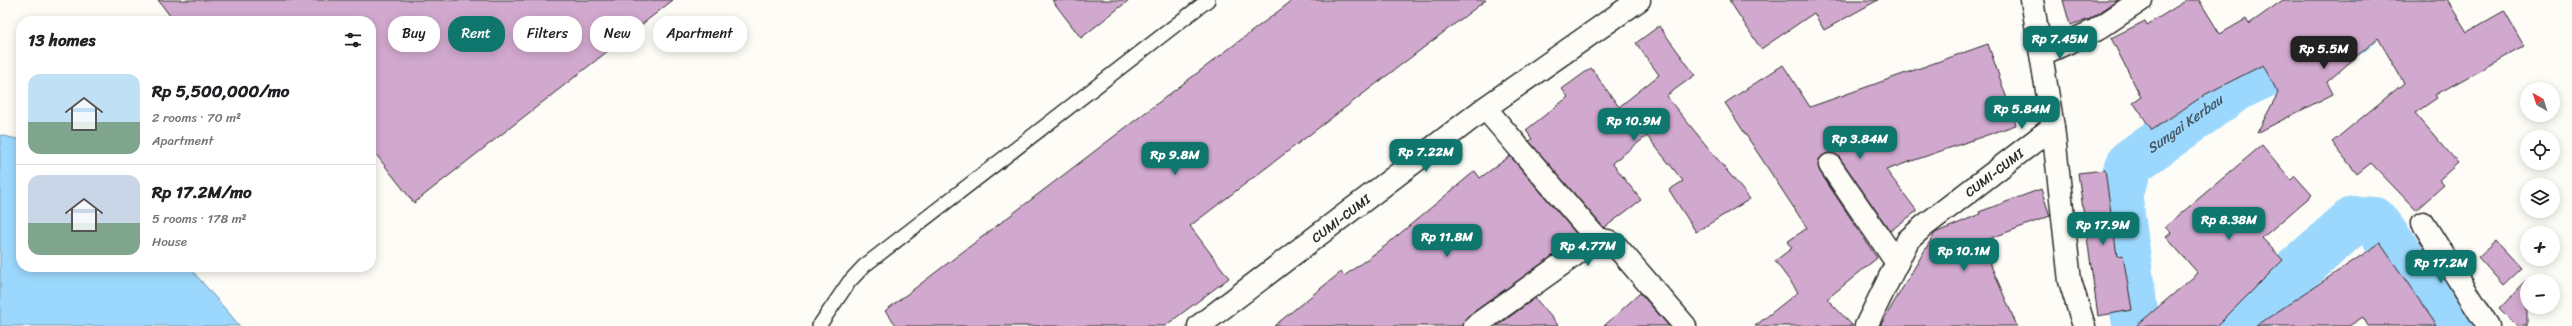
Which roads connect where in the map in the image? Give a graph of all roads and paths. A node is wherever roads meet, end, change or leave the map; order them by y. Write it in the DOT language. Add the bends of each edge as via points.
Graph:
graph roads {
  1 [pos="1208,0"];
  2 [pos="1639,0"];
  3 [pos="2032,0"];
  4 [pos="2141,0"];
  5 [pos="2042,54"];
  6 [pos="1485,108"];
  7 [pos="2053,127"];
  8 [pos="1830,165"];
  9 [pos="2423,223"];
  10 [pos="1597,239"];
  11 [pos="1897,263"];
  12 [pos="1677,323"];
  13 [pos="819,326"];
  14 [pos="1199,326"];
  15 [pos="1476,326"];
  16 [pos="1866,326"];
  17 [pos="2084,326"];
  18 [pos="2488,326"];
  1 -- 13 [label="lane" via="864,266 849,282"];
  2 -- 6 [label="street, CUMI-CUMI"];
  3 -- 5 [label="street"];
  4 -- 5 [label="street" via="2096,30"];
  5 -- 7 [label="street"];
  6 -- 10 [label="street"];
  6 -- 14 [label="street, CUMI-CUMI"];
  7 -- 11 [label="street, CUMI-CUMI" via="1924,226 1908,240"];
  7 -- 17 [label="street" via="2070,281"];
  8 -- 11 [label="street"];
  9 -- 18 [label="street"];
  10 -- 12 [label="street" via="1617,246"];
  10 -- 15 [label="street"];
  11 -- 16 [label="street, CUMI-CUMI"];
}
